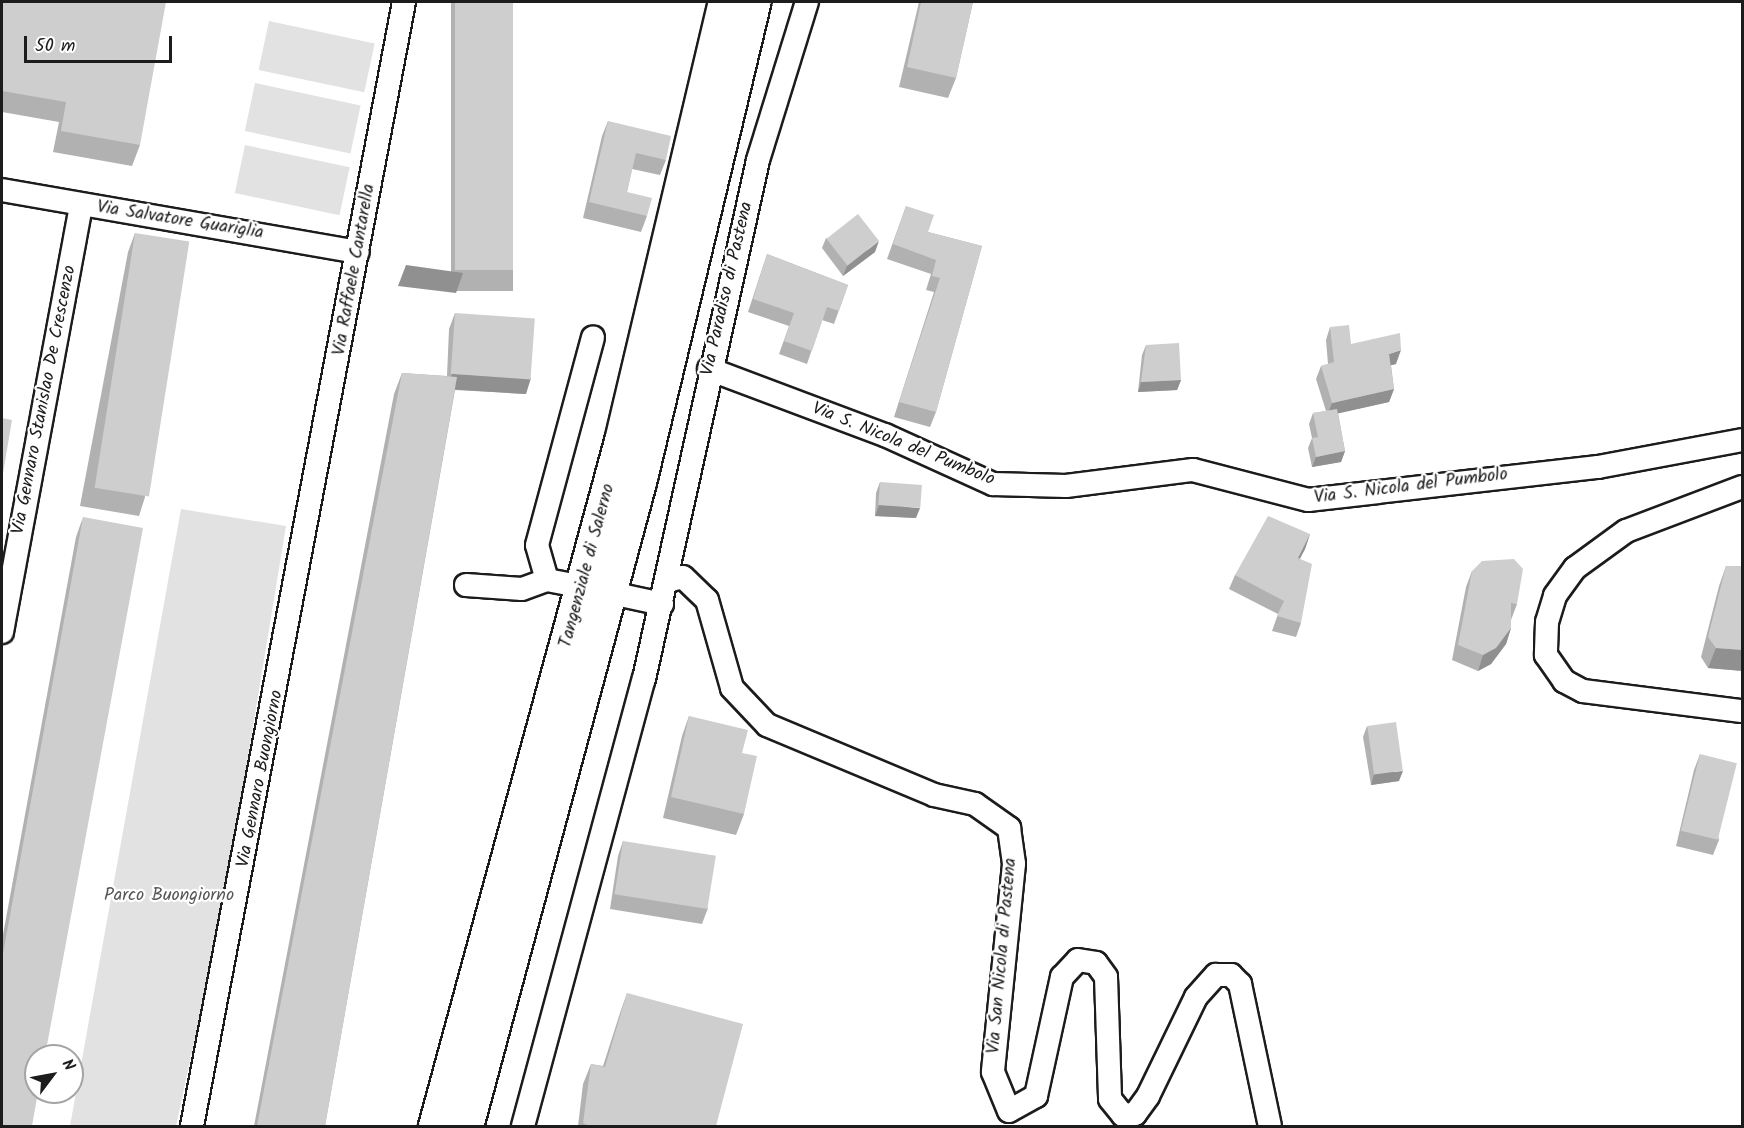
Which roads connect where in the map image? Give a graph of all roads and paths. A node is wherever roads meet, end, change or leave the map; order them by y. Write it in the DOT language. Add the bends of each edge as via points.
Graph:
graph roads {
  1 [pos="404,2"];
  2 [pos="725,2"];
  3 [pos="753,2"];
  4 [pos="807,2"];
  5 [pos="2,190"];
  6 [pos="81,205"];
  7 [pos="358,252"];
  8 [pos="593,337"];
  9 [pos="709,369"];
  10 [pos="1743,440"];
  11 [pos="1743,487"];
  12 [pos="307,538"];
  13 [pos="667,581"];
  14 [pos="466,585"];
  15 [pos="625,596"];
  16 [pos="662,604"];
  17 [pos="2,632"];
  18 [pos="1743,711"];
  19 [pos="192,1126"];
  20 [pos="435,1126"];
  21 [pos="466,1126"];
  22 [pos="523,1126"];
  23 [pos="1270,1126"];
  1 -- 7 [label="street, Via Raffaele Cantarella"];
  2 -- 20 [label="highway, Tangenziale di Salerno" via="618,452"];
  3 -- 21 [label="highway, Tangenziale di Salerno" via="654,422"];
  4 -- 9 [label="street, Via Paradiso di Pastena" via="758,160"];
  5 -- 6 [label="street, Via Salvatore Guariglia"];
  6 -- 7 [label="street, Via Salvatore Guariglia"];
  6 -- 17 [label="street, Via Gennaro Stanislao De Crescenzo"];
  7 -- 12 [label="street, Via Raffaele Cantarella"];
  8 -- 14 [label="street" via="537,545 557,582 522,589"];
  9 -- 10 [label="street, Via S. Nicola del Pumbolo" via="885,435 993,484 1066,486 1193,470 1308,500 1598,467"];
  9 -- 13 [label="street, Via Paradiso di Pastena"];
  11 -- 18 [label="street" via="1626,531 1575,568 1556,596 1547,622 1546,655 1564,681 1582,691"];
  12 -- 19 [label="street, Via Gennaro Buongiorno"];
  13 -- 16 [label="street"];
  13 -- 23 [label="street, Via San Nicola di Pastena" via="683,577 707,600 732,688 767,724 934,795 975,804 1009,828 1014,864 993,1072 1009,1112 1036,1096 1062,977 1078,960 1096,963 1106,977 1110,1099 1123,1115 1136,1114 1148,1096 1196,997 1216,975 1231,975 1240,984"];
  15 -- 16 [label="street"];
  16 -- 22 [label="street"];
}
